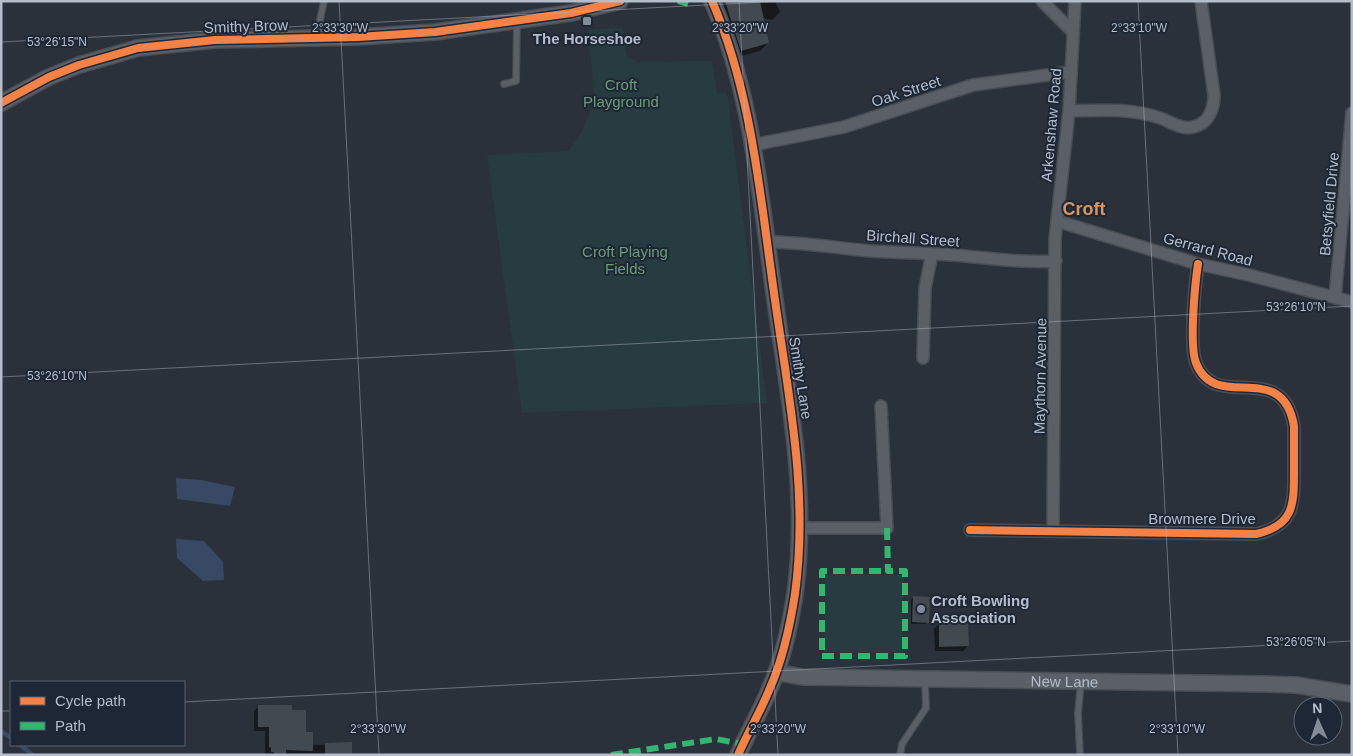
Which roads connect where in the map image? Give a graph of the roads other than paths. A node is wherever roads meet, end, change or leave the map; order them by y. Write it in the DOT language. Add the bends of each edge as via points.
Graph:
graph roads {
  1 [pos="324,1"];
  2 [pos="620,1"];
  3 [pos="712,1"];
  4 [pos="1042,1"];
  5 [pos="1075,1"];
  6 [pos="1201,1"];
  7 [pos="517,21"];
  8 [pos="1072,31"];
  9 [pos="320,37"];
  10 [pos="1070,72"];
  11 [pos="504,84"];
  12 [pos="1,103"];
  13 [pos="1069,111"];
  14 [pos="1352,113"];
  15 [pos="752,145"];
  16 [pos="1057,221"];
  17 [pos="768,242"];
  18 [pos="932,254"];
  19 [pos="1056,261"];
  20 [pos="1198,264"];
  21 [pos="1335,298"];
  22 [pos="1352,302"];
  23 [pos="910,327"];
  24 [pos="923,327"];
  25 [pos="923,358"];
  26 [pos="881,406"];
  27 [pos="800,528"];
  28 [pos="970,530"];
  29 [pos="1053,531"];
  30 [pos="776,672"];
  31 [pos="925,678"];
  32 [pos="1081,680"];
  33 [pos="1352,694"];
  34 [pos="742,751"];
  35 [pos="900,755"];
  36 [pos="1080,755"];
  1 -- 9 [label="lane"];
  2 -- 7 [label="street, Smithy Brow"];
  3 -- 15 [label="street, Smithy Lane" via="736,66"];
  4 -- 8 [label="street"];
  5 -- 8 [label="street, Arkenshaw Road"];
  6 -- 13 [label="street" via="1214,94 1212,109 1199,125 1188,128 1137,112 1111,109"];
  7 -- 9 [label="street, Smithy Brow" via="406,35"];
  7 -- 11 [label="lane" via="516,81"];
  8 -- 10 [label="street, Arkenshaw Road"];
  9 -- 12 [label="street, Smithy Brow" via="215,40 138,48 49,77"];
  10 -- 13 [label="street, Arkenshaw Road"];
  10 -- 15 [label="street, Oak Street" via="973,85 844,127"];
  13 -- 16 [label="street, Arkenshaw Road"];
  14 -- 21 [label="street, Betsyfield Drive"];
  15 -- 17 [label="street, Smithy Lane"];
  16 -- 19 [label="street, Maythorn Avenue"];
  16 -- 20 [label="street, Gerrard Road"];
  17 -- 18 [label="street, Birchall Street"];
  17 -- 27 [label="street, Smithy Lane" via="794,430"];
  18 -- 19 [label="street, Birchall Street"];
  18 -- 24 [label="street" via="925,288"];
  19 -- 29 [label="street, Maythorn Avenue"];
  20 -- 21 [label="street, Gerrard Road"];
  20 -- 29 [label="street, Browmere Drive" via="1193,353 1196,362 1200,371 1216,384 1269,390 1289,407 1294,426 1294,494 1290,511 1277,526 1256,534"];
  21 -- 22 [label="street, Gerrard Road"];
  23 -- 24 [label="street"];
  24 -- 25 [label="street"];
  26 -- 27 [label="street" via="887,528"];
  27 -- 30 [label="street, Smithy Lane" via="790,622"];
  28 -- 29 [label="street, Browmere Drive"];
  30 -- 31 [label="street, New Lane" via="802,677"];
  30 -- 34 [label="street, Smithy Lane"];
  31 -- 32 [label="street, New Lane"];
  31 -- 35 [label="lane" via="926,708 902,744"];
  32 -- 33 [label="street, New Lane" via="1296,685"];
  32 -- 36 [label="lane" via="1078,713"];
}
